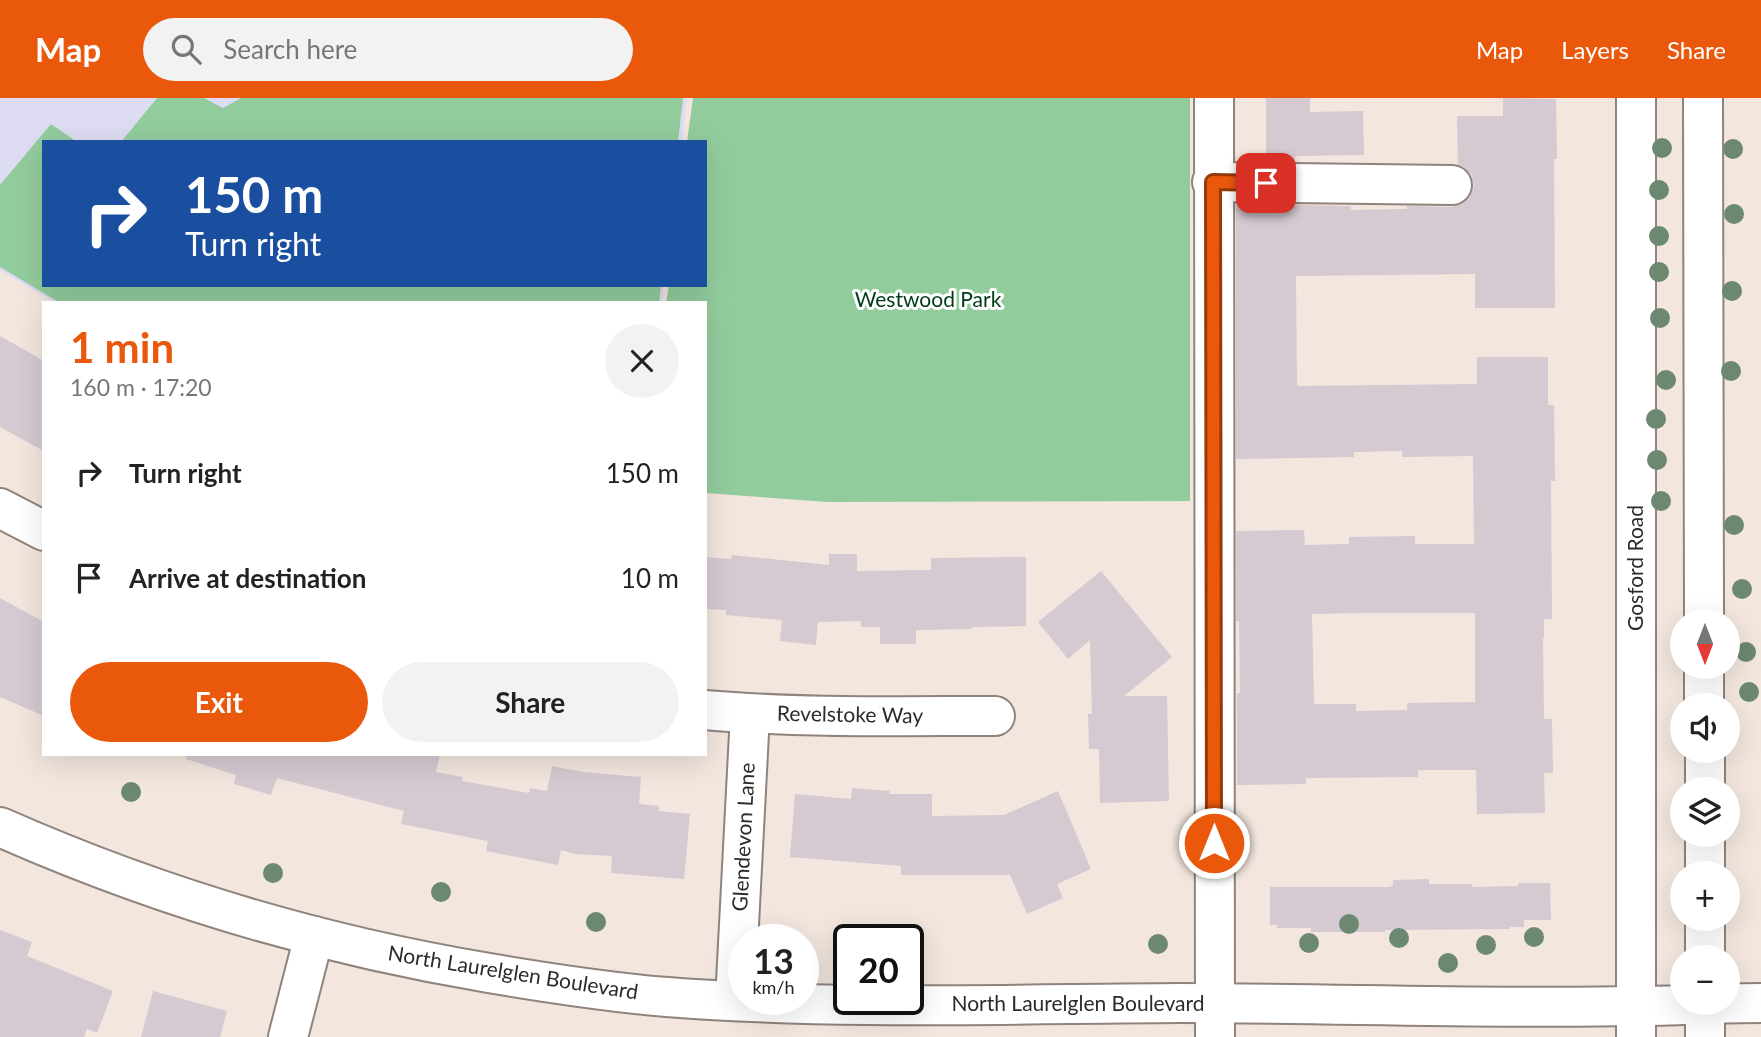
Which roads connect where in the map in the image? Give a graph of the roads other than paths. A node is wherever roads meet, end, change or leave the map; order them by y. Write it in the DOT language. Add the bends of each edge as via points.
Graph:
graph roads {
  1 [pos="1214,98"];
  2 [pos="1636,98"];
  3 [pos="1703,98"];
  4 [pos="1213,182"];
  5 [pos="1452,185"];
  6 [pos="0,508"];
  7 [pos="42,530"];
  8 [pos="1704,609"];
  9 [pos="707,710"];
  10 [pos="750,714"];
  11 [pos="995,716"];
  12 [pos="0,827"];
  13 [pos="739,924"];
  14 [pos="314,936"];
  15 [pos="728,1001"];
  16 [pos="819,1003"];
  17 [pos="1761,1003"];
  18 [pos="1740,1008"];
  19 [pos="1705,1015"];
  20 [pos="1215,1020"];
  21 [pos="1636,1022"];
  22 [pos="288,1037"];
  1 -- 4 [label="street"];
  2 -- 21 [label="street, Gosford Road"];
  3 -- 8 [label="street"];
  4 -- 5 [label="street"];
  4 -- 20 [label="street"];
  6 -- 7 [label="street"];
  9 -- 10 [label="street, Revelstoke Way"];
  10 -- 11 [label="street, Revelstoke Way"];
  10 -- 13 [label="street, Glendevon Lane"];
  12 -- 14 [label="street, North Laurelglen Boulevard" via="137,882"];
  14 -- 15 [label="street, North Laurelglen Boulevard" via="551,984"];
  14 -- 22 [label="street"];
  16 -- 20 [label="street, North Laurelglen Boulevard"];
  17 -- 18 [label="street, North Laurelglen Boulevard"];
  19 -- 21 [label="street, North Laurelglen Boulevard"];
  20 -- 21 [label="street, North Laurelglen Boulevard"];
}
